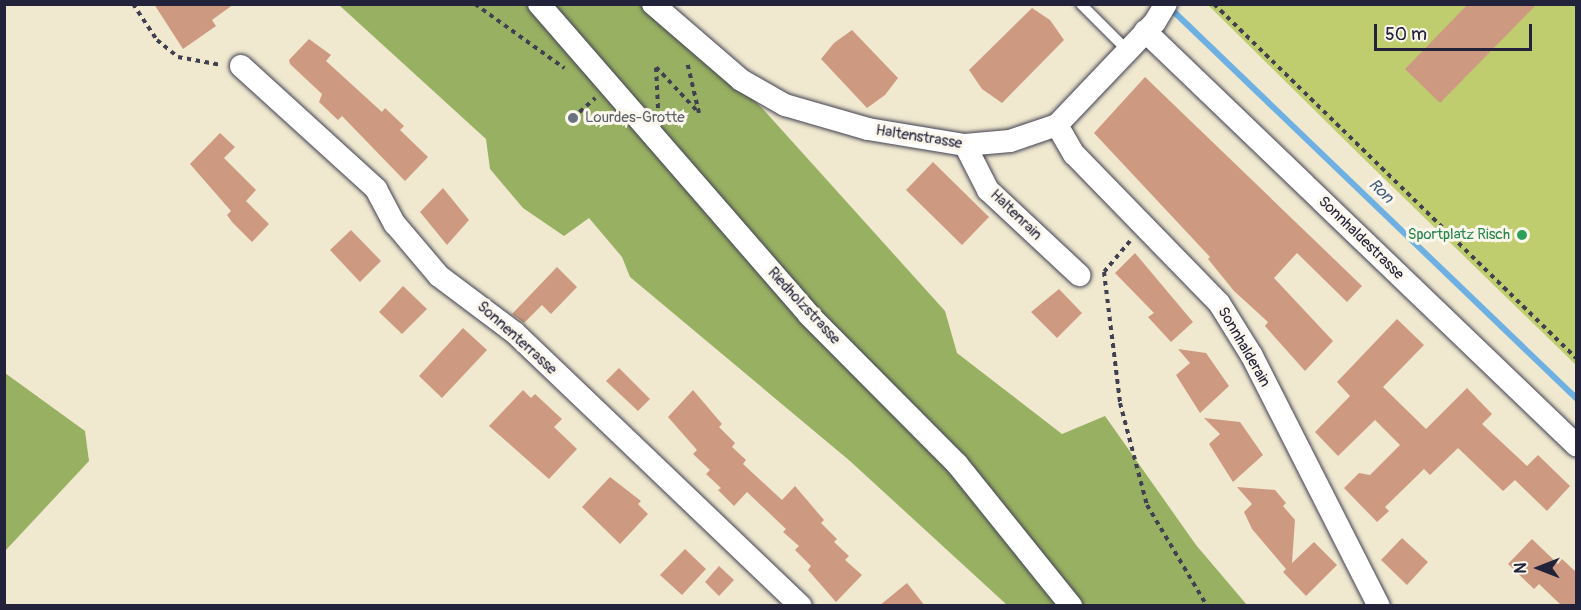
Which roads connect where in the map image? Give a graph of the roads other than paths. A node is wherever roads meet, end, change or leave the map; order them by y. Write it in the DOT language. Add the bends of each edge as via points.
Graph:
graph roads {
  1 [pos="539,4"];
  2 [pos="653,4"];
  3 [pos="1081,4"];
  4 [pos="1155,19"];
  5 [pos="1128,51"];
  6 [pos="242,66"];
  7 [pos="1057,125"];
  8 [pos="965,145"];
  9 [pos="1079,275"];
  10 [pos="1576,445"];
  11 [pos="801,606"];
  12 [pos="1071,606"];
  13 [pos="1379,606"];
  1 -- 12 [label="street, Riedholzstrasse" via="809,315 957,464"];
  2 -- 8 [label="street, Haltenstrasse" via="741,80 785,105 868,129"];
  3 -- 5 [label="lane"];
  4 -- 5 [label="street, Haltenstrasse"];
  4 -- 10 [label="street, Sonnhaldestrasse"];
  5 -- 7 [label="street, Haltenstrasse"];
  6 -- 11 [label="street, Sonnenterrasse" via="376,189 395,224 439,276 514,333"];
  7 -- 8 [label="street, Haltenstrasse" via="1010,141"];
  7 -- 13 [label="street, Sonnhalderain" via="1074,154 1219,303 1249,351"];
  8 -- 9 [label="street, Haltenrain" via="988,190"];
}
